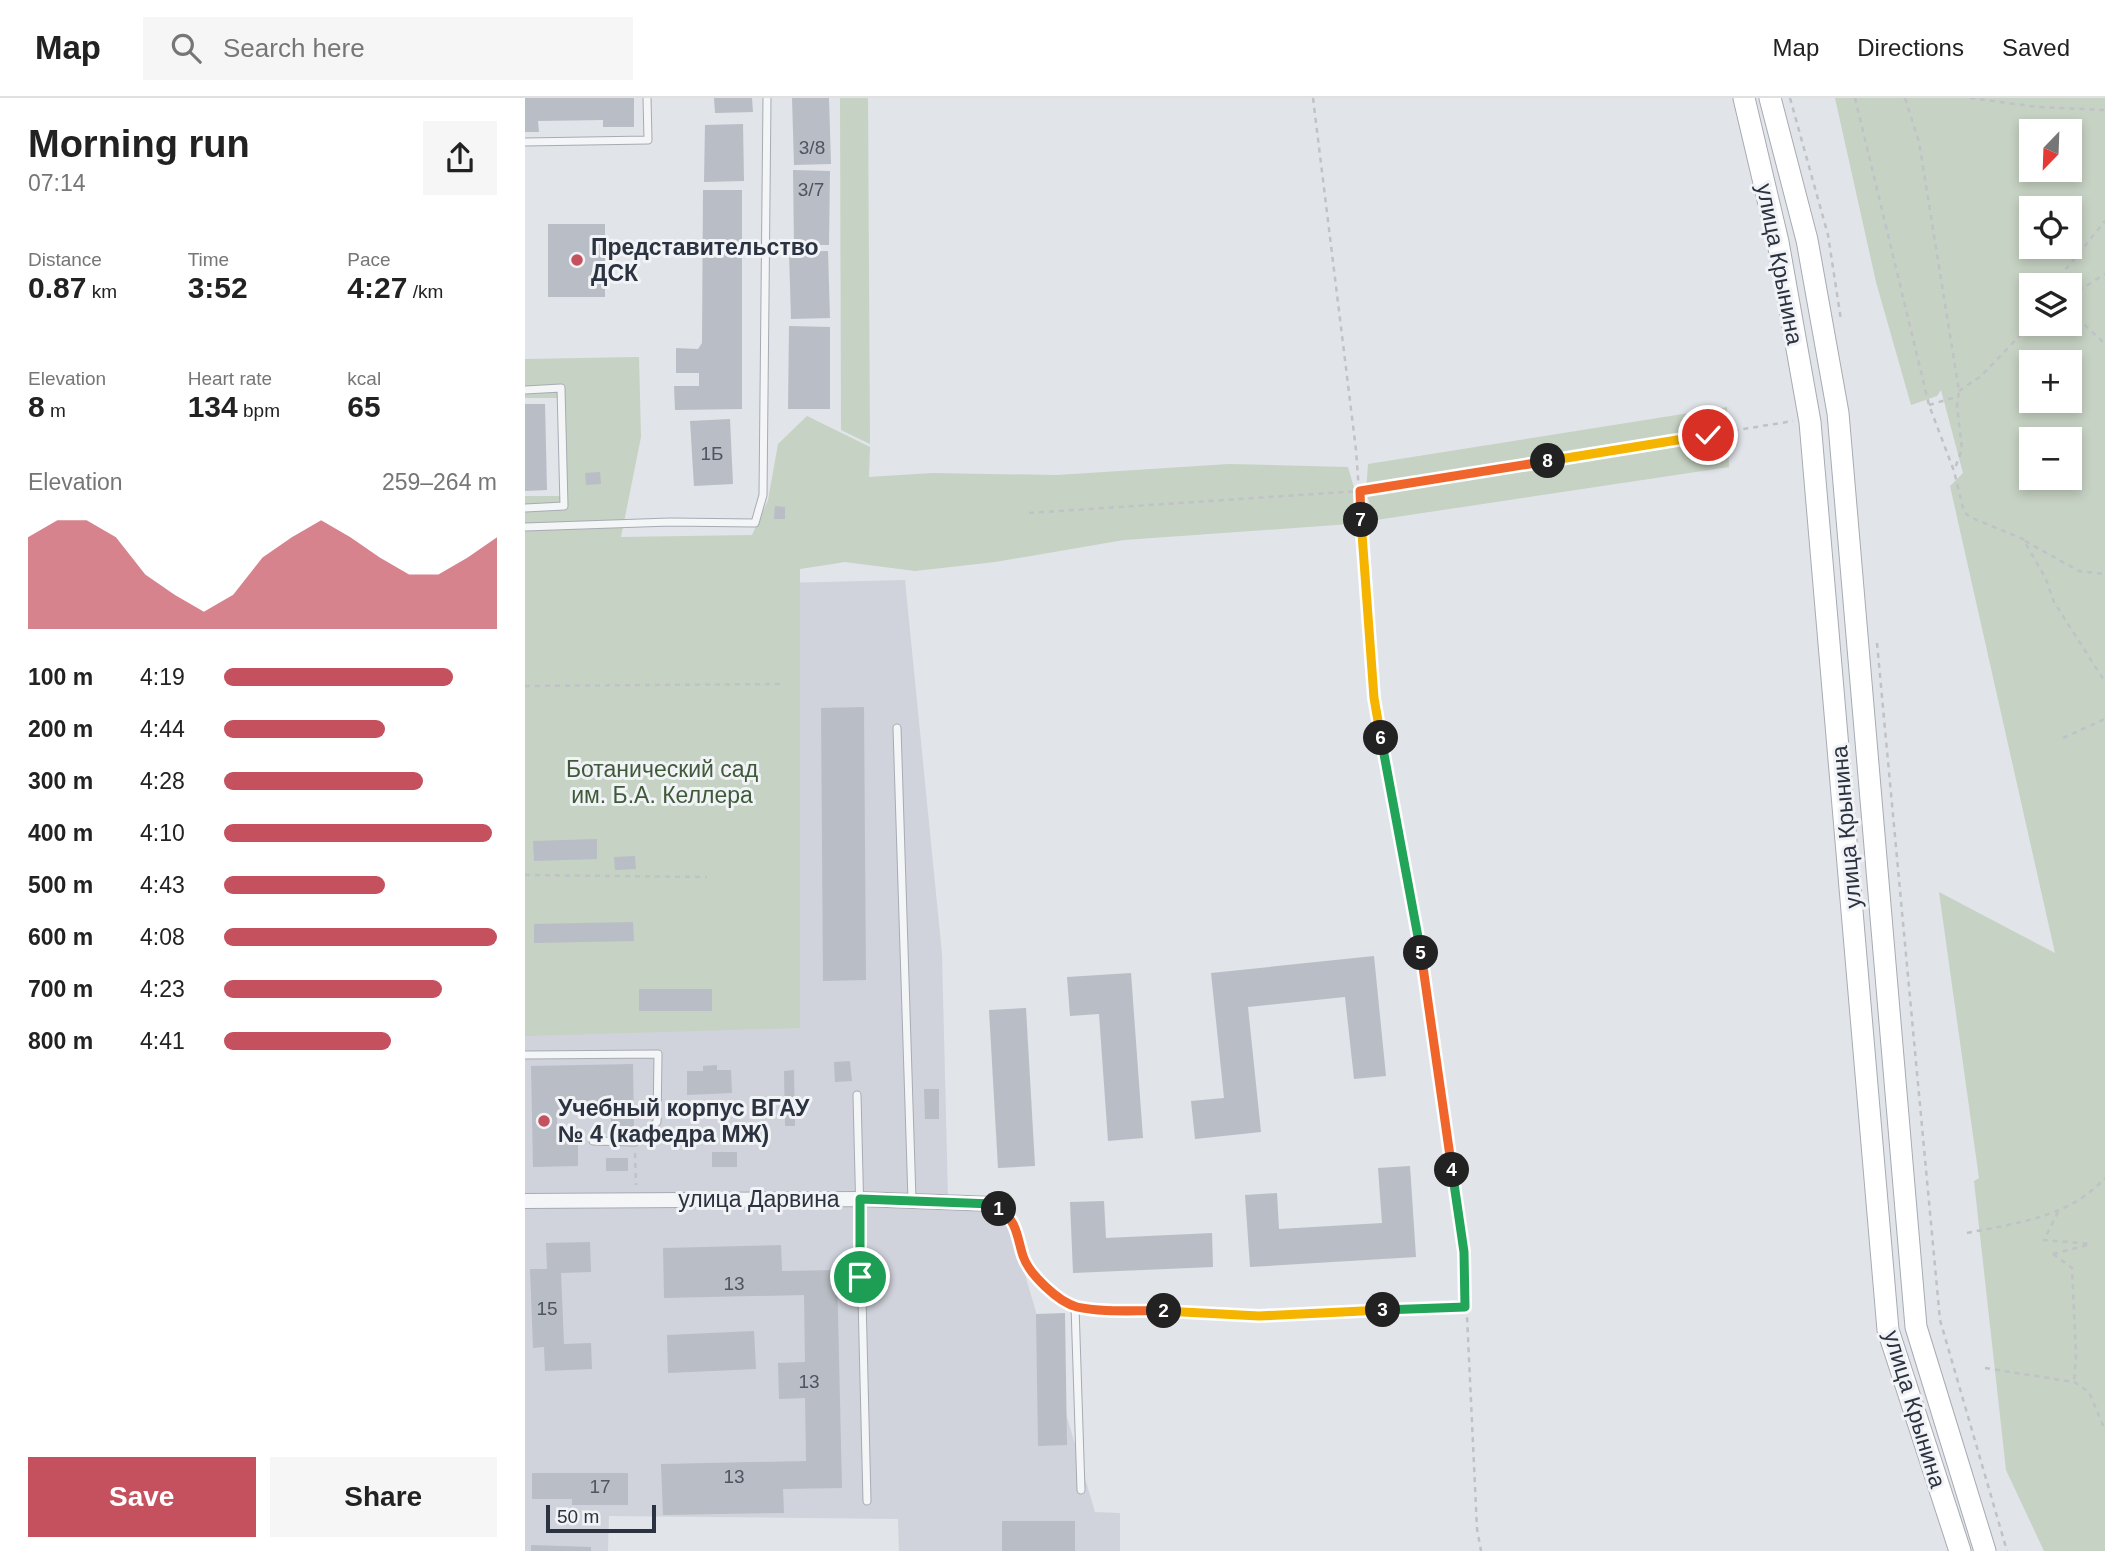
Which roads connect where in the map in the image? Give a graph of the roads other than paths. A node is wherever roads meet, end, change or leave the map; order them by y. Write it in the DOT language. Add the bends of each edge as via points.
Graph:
graph roads {
  1 [pos="647,98"];
  2 [pos="767,98"];
  3 [pos="1744,98"];
  4 [pos="1770,98"];
  5 [pos="525,142"];
  6 [pos="525,390"];
  7 [pos="525,508"];
  8 [pos="525,527"];
  9 [pos="897,728"];
  10 [pos="525,1055"];
  11 [pos="857,1095"];
  12 [pos="593,1142"];
  13 [pos="860,1199"];
  14 [pos="525,1200"];
  15 [pos="912,1201"];
  16 [pos="993,1204"];
  17 [pos="1081,1490"];
  18 [pos="867,1501"];
  19 [pos="1960,1551"];
  20 [pos="1985,1551"];
  1 -- 5 [label="lane" via="648,140"];
  2 -- 8 [label="lane" via="764,495 755,523"];
  3 -- 19 [label="main road, улица Крынина" via="1778,242 1809,422 1888,1330"];
  4 -- 20 [label="main road, улица Крынина" via="1808,240 1838,414 1916,1327"];
  6 -- 7 [label="lane" via="561,388 564,506"];
  9 -- 15 [label="lane"];
  10 -- 12 [label="lane" via="658,1054 657,1122 635,1142"];
  11 -- 13 [label="lane"];
  13 -- 14 [label="street, улица Дарвина"];
  13 -- 15 [label="street, улица Дарвина"];
  13 -- 18 [label="lane"];
  15 -- 16 [label="street, улица Дарвина"];
  16 -- 17 [label="lane" via="1014,1223 1031,1272 1075,1307"];
}
